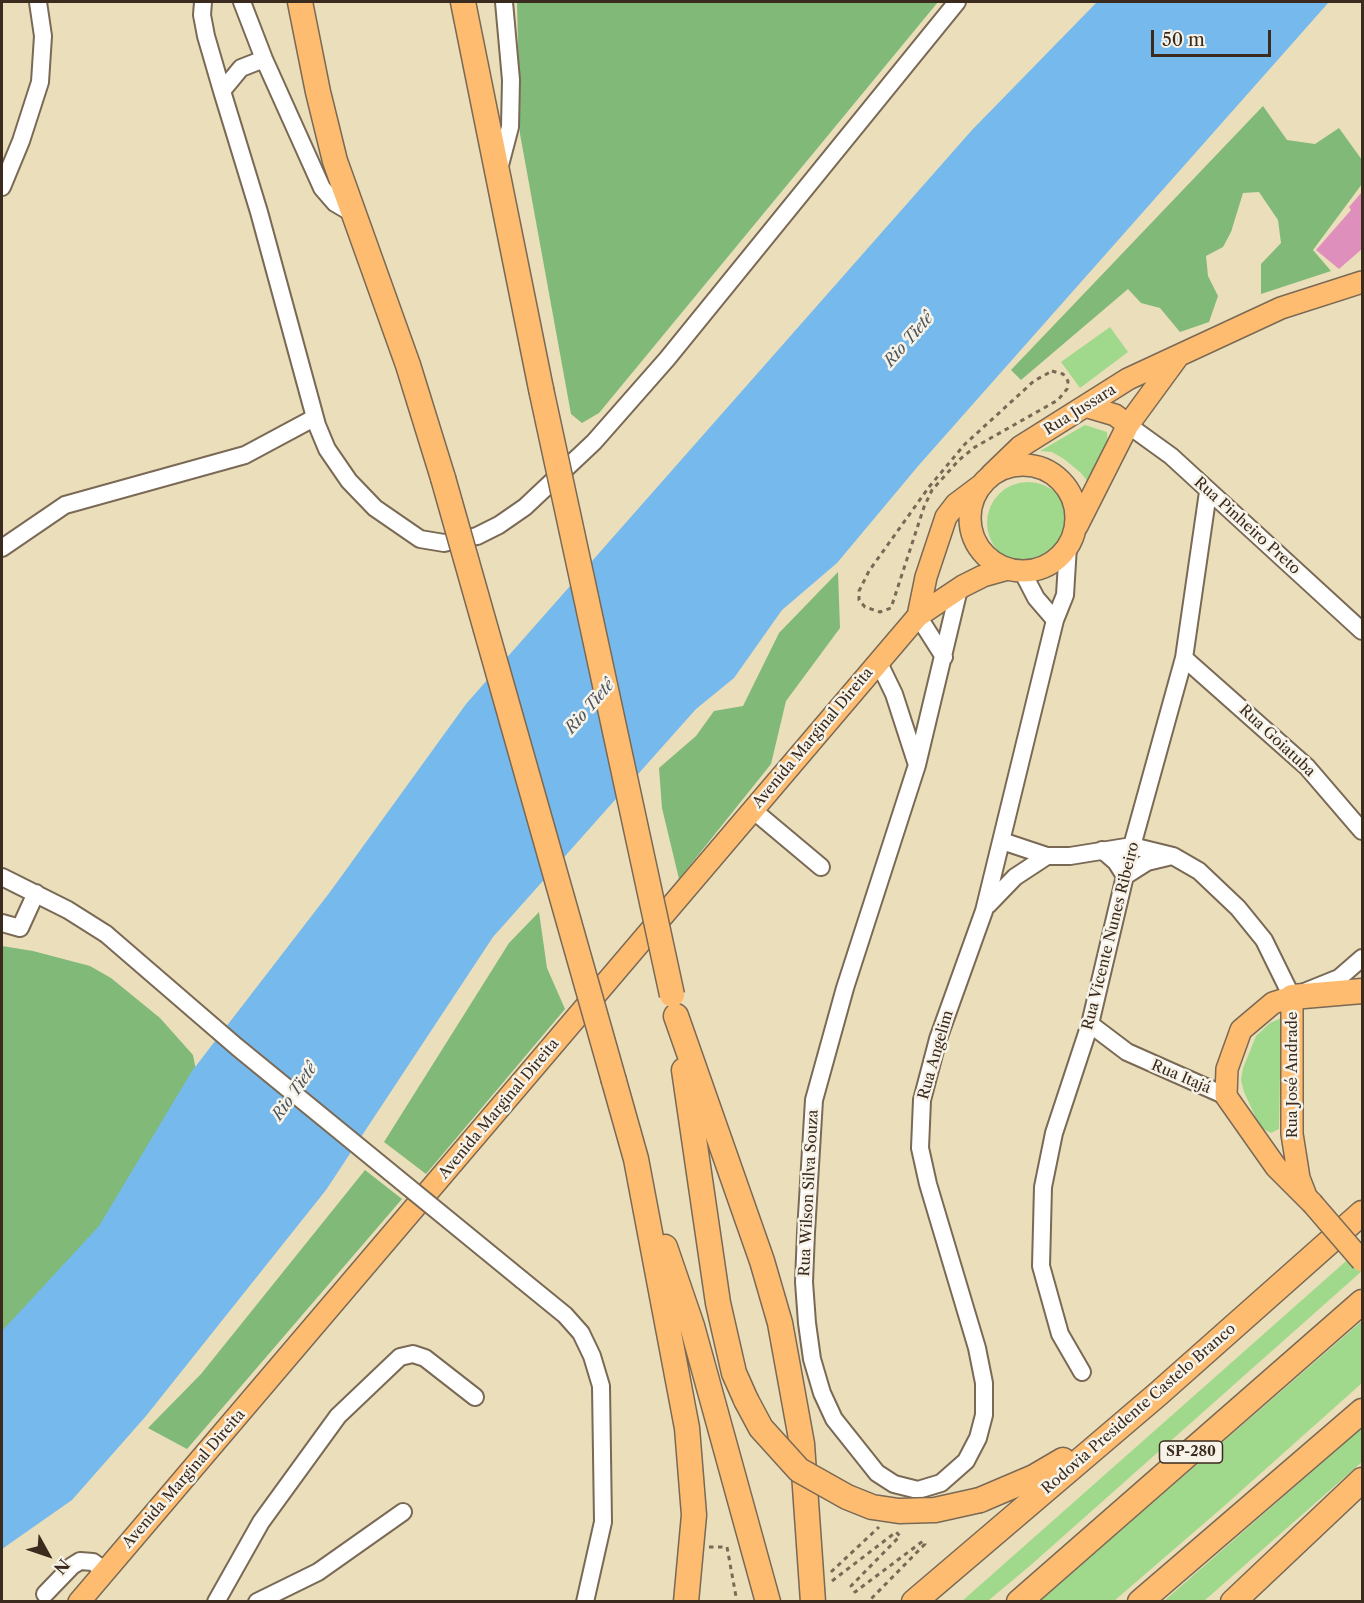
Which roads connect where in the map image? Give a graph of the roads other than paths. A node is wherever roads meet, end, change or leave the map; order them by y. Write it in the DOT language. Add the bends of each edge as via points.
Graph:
graph roads {
  1 [pos="38,2"];
  2 [pos="202,2"];
  3 [pos="242,2"];
  4 [pos="300,2"];
  5 [pos="463,2"];
  6 [pos="504,2"];
  7 [pos="957,2"];
  8 [pos="264,59"];
  9 [pos="222,91"];
  10 [pos="499,170"];
  11 [pos="2,187"];
  12 [pos="352,213"];
  13 [pos="1362,282"];
  14 [pos="1178,358"];
  15 [pos="1088,407"];
  16 [pos="314,418"];
  17 [pos="1128,425"];
  18 [pos="986,480"];
  19 [pos="1209,492"];
  20 [pos="1072,538"];
  21 [pos="2,548"];
  22 [pos="1015,570"];
  23 [pos="959,589"];
  24 [pos="918,616"];
  25 [pos="1055,620"];
  26 [pos="1362,631"];
  27 [pos="944,657"];
  28 [pos="1184,658"];
  29 [pos="878,661"];
  30 [pos="916,765"];
  31 [pos="753,810"];
  32 [pos="1362,831"];
  33 [pos="1002,841"];
  34 [pos="1132,846"];
  35 [pos="1102,850"];
  36 [pos="1047,856"];
  37 [pos="1173,856"];
  38 [pos="822,867"];
  39 [pos="1125,876"];
  40 [pos="2,877"];
  41 [pos="36,893"];
  42 [pos="984,911"];
  43 [pos="2,923"];
  44 [pos="1362,958"];
  45 [pos="1362,991"];
  46 [pos="1292,998"];
  47 [pos="674,1006"];
  48 [pos="1090,1024"];
  49 [pos="1226,1096"];
  50 [pos="1292,1134"];
  51 [pos="633,1149"];
  52 [pos="1261,1149"];
  53 [pos="1309,1200"];
  54 [pos="1362,1214"];
  55 [pos="1362,1260"];
  56 [pos="1362,1302"];
  57 [pos="1083,1372"];
  58 [pos="1158,1394"];
  59 [pos="475,1396"];
  60 [pos="1362,1411"];
  61 [pos="877,1473"];
  62 [pos="1362,1480"];
  63 [pos="1362,1497"];
  64 [pos="403,1512"];
  65 [pos="105,1571"];
  66 [pos="45,1594"];
  67 [pos="819,1594"];
  68 [pos="80,1602"];
  69 [pos="216,1602"];
  70 [pos="257,1602"];
  71 [pos="585,1602"];
  72 [pos="686,1602"];
  73 [pos="768,1602"];
  74 [pos="914,1602"];
  75 [pos="1019,1602"];
  76 [pos="1140,1602"];
  77 [pos="1234,1602"];
  1 -- 11 [label="street" via="43,36 40,82"];
  2 -- 9 [label="street" via="206,36"];
  3 -- 8 [label="street"];
  4 -- 12 [label="highway" via="326,128"];
  5 -- 10 [label="highway"];
  6 -- 10 [label="street" via="511,80 510,128"];
  7 -- 16 [label="street" via="667,359 594,442 525,507 499,525 477,536 444,543 420,539 375,508 349,481 327,449"];
  8 -- 9 [label="street" via="241,68"];
  8 -- 12 [label="street" via="322,188"];
  9 -- 16 [label="street"];
  10 -- 47 [label="highway, bridge" via="541,389"];
  12 -- 51 [label="highway, bridge" via="408,365 443,478"];
  13 -- 14 [label="main road, Rua Jussara" via="1281,308"];
  14 -- 15 [label="main road, Rua Jussara" via="1128,379"];
  14 -- 17 [label="main road, Rua Jussara"];
  15 -- 17 [label="main road" via="1115,415"];
  15 -- 18 [label="main road, Rua Jussara" via="1020,447"];
  16 -- 21 [label="street" via="245,455 65,505"];
  17 -- 19 [label="street, Rua Pinheiro Preto" via="1171,456"];
  17 -- 20 [label="main road, Rua Jussara"];
  18 -- 20 [label="main road" via="1007,467 1026,465 1044,468 1059,478 1071,493 1076,510"];
  18 -- 22 [label="main road" via="973,500 972,534 992,561"];
  18 -- 24 [label="main road" via="946,518 926,577"];
  19 -- 26 [label="street, Rua Pinheiro Preto"];
  19 -- 28 [label="street, Rua Vicente Nunes Ribeiro"];
  20 -- 22 [label="main road" via="1056,560 1040,568"];
  20 -- 25 [label="street, Rua Angelim" via="1065,595"];
  22 -- 23 [label="main road, Avenida Marginal Direita" via="983,576"];
  22 -- 25 [label="street"];
  23 -- 24 [label="main road, Avenida Marginal Direita"];
  23 -- 27 [label="street, Rua Wilson Silva Souza"];
  24 -- 27 [label="street"];
  24 -- 29 [label="main road, Avenida Marginal Direita"];
  25 -- 33 [label="street, Rua Angelim"];
  27 -- 30 [label="street, Rua Wilson Silva Souza"];
  28 -- 32 [label="street, Rua Goiatuba" via="1307,767"];
  28 -- 34 [label="street, Rua Vicente Nunes Ribeiro"];
  29 -- 30 [label="street" via="894,694"];
  29 -- 31 [label="main road, Avenida Marginal Direita"];
  30 -- 61 [label="street, Rua Wilson Silva Souza" via="842,998 814,1100 811,1129 804,1282 812,1359 834,1419"];
  31 -- 38 [label="street"];
  31 -- 65 [label="main road, Avenida Marginal Direita"];
  33 -- 36 [label="street, Rua José Andrade"];
  33 -- 42 [label="street, Rua Angelim"];
  34 -- 35 [label="street, Rua José Andrade"];
  34 -- 37 [label="street, Rua José Andrade"];
  34 -- 39 [label="street, Rua Vicente Nunes Ribeiro"];
  35 -- 36 [label="street, Rua José Andrade"];
  35 -- 39 [label="street"];
  36 -- 42 [label="street, Rua José Andrade" via="1015,877"];
  37 -- 39 [label="street" via="1147,862"];
  37 -- 46 [label="street, Rua José Andrade" via="1199,871 1238,908 1264,940"];
  39 -- 48 [label="street, Rua Vicente Nunes Ribeiro"];
  40 -- 41 [label="street"];
  41 -- 43 [label="street" via="20,928"];
  41 -- 71 [label="street, bridge" via="106,934 246,1055 565,1315 580,1333 601,1386 603,1522"];
  42 -- 61 [label="street, Rua Angelim" via="938,1039 919,1124 928,1184 977,1348 984,1383 984,1414 966,1461 940,1483 918,1490 894,1484"];
  44 -- 46 [label="street" via="1339,978"];
  45 -- 46 [label="highway"];
  46 -- 49 [label="main road" via="1273,1003 1241,1030 1227,1069"];
  46 -- 50 [label="main road, Rua José Andrade"];
  47 -- 58 [label="highway, bridge" via="718,1302 734,1373 761,1428 799,1470 872,1507 935,1510 980,1500 1034,1477"];
  47 -- 67 [label="highway" via="780,1323 802,1444"];
  48 -- 49 [label="street, Rua Itajá" via="1127,1052"];
  48 -- 57 [label="street, Rua Vicente Nunes Ribeiro" via="1054,1133 1043,1187 1040,1233 1041,1266 1060,1334"];
  49 -- 52 [label="main road, Rua Itajá"];
  50 -- 52 [label="main road"];
  50 -- 53 [label="main road, Rua José Andrade" via="1299,1178"];
  51 -- 72 [label="highway" via="691,1460 694,1515"];
  51 -- 73 [label="highway" via="692,1326"];
  52 -- 53 [label="main road, Rua Itajá"];
  53 -- 55 [label="main road, Rua Itajá, bridge"];
  54 -- 58 [label="highway, Rodovia Presidente Castelo Branco"];
  56 -- 75 [label="highway, SP-280"];
  58 -- 74 [label="highway, Rodovia Presidente Castelo Branco"];
  59 -- 69 [label="street" via="425,1358 413,1354 400,1357 338,1416 261,1522"];
  60 -- 76 [label="highway"];
  62 -- 77 [label="highway"];
  63 -- 77 [label="highway"];
  64 -- 70 [label="street" via="318,1572"];
  65 -- 66 [label="street" via="93,1562 80,1561"];
  65 -- 68 [label="main road, Avenida Marginal Direita"];
}
